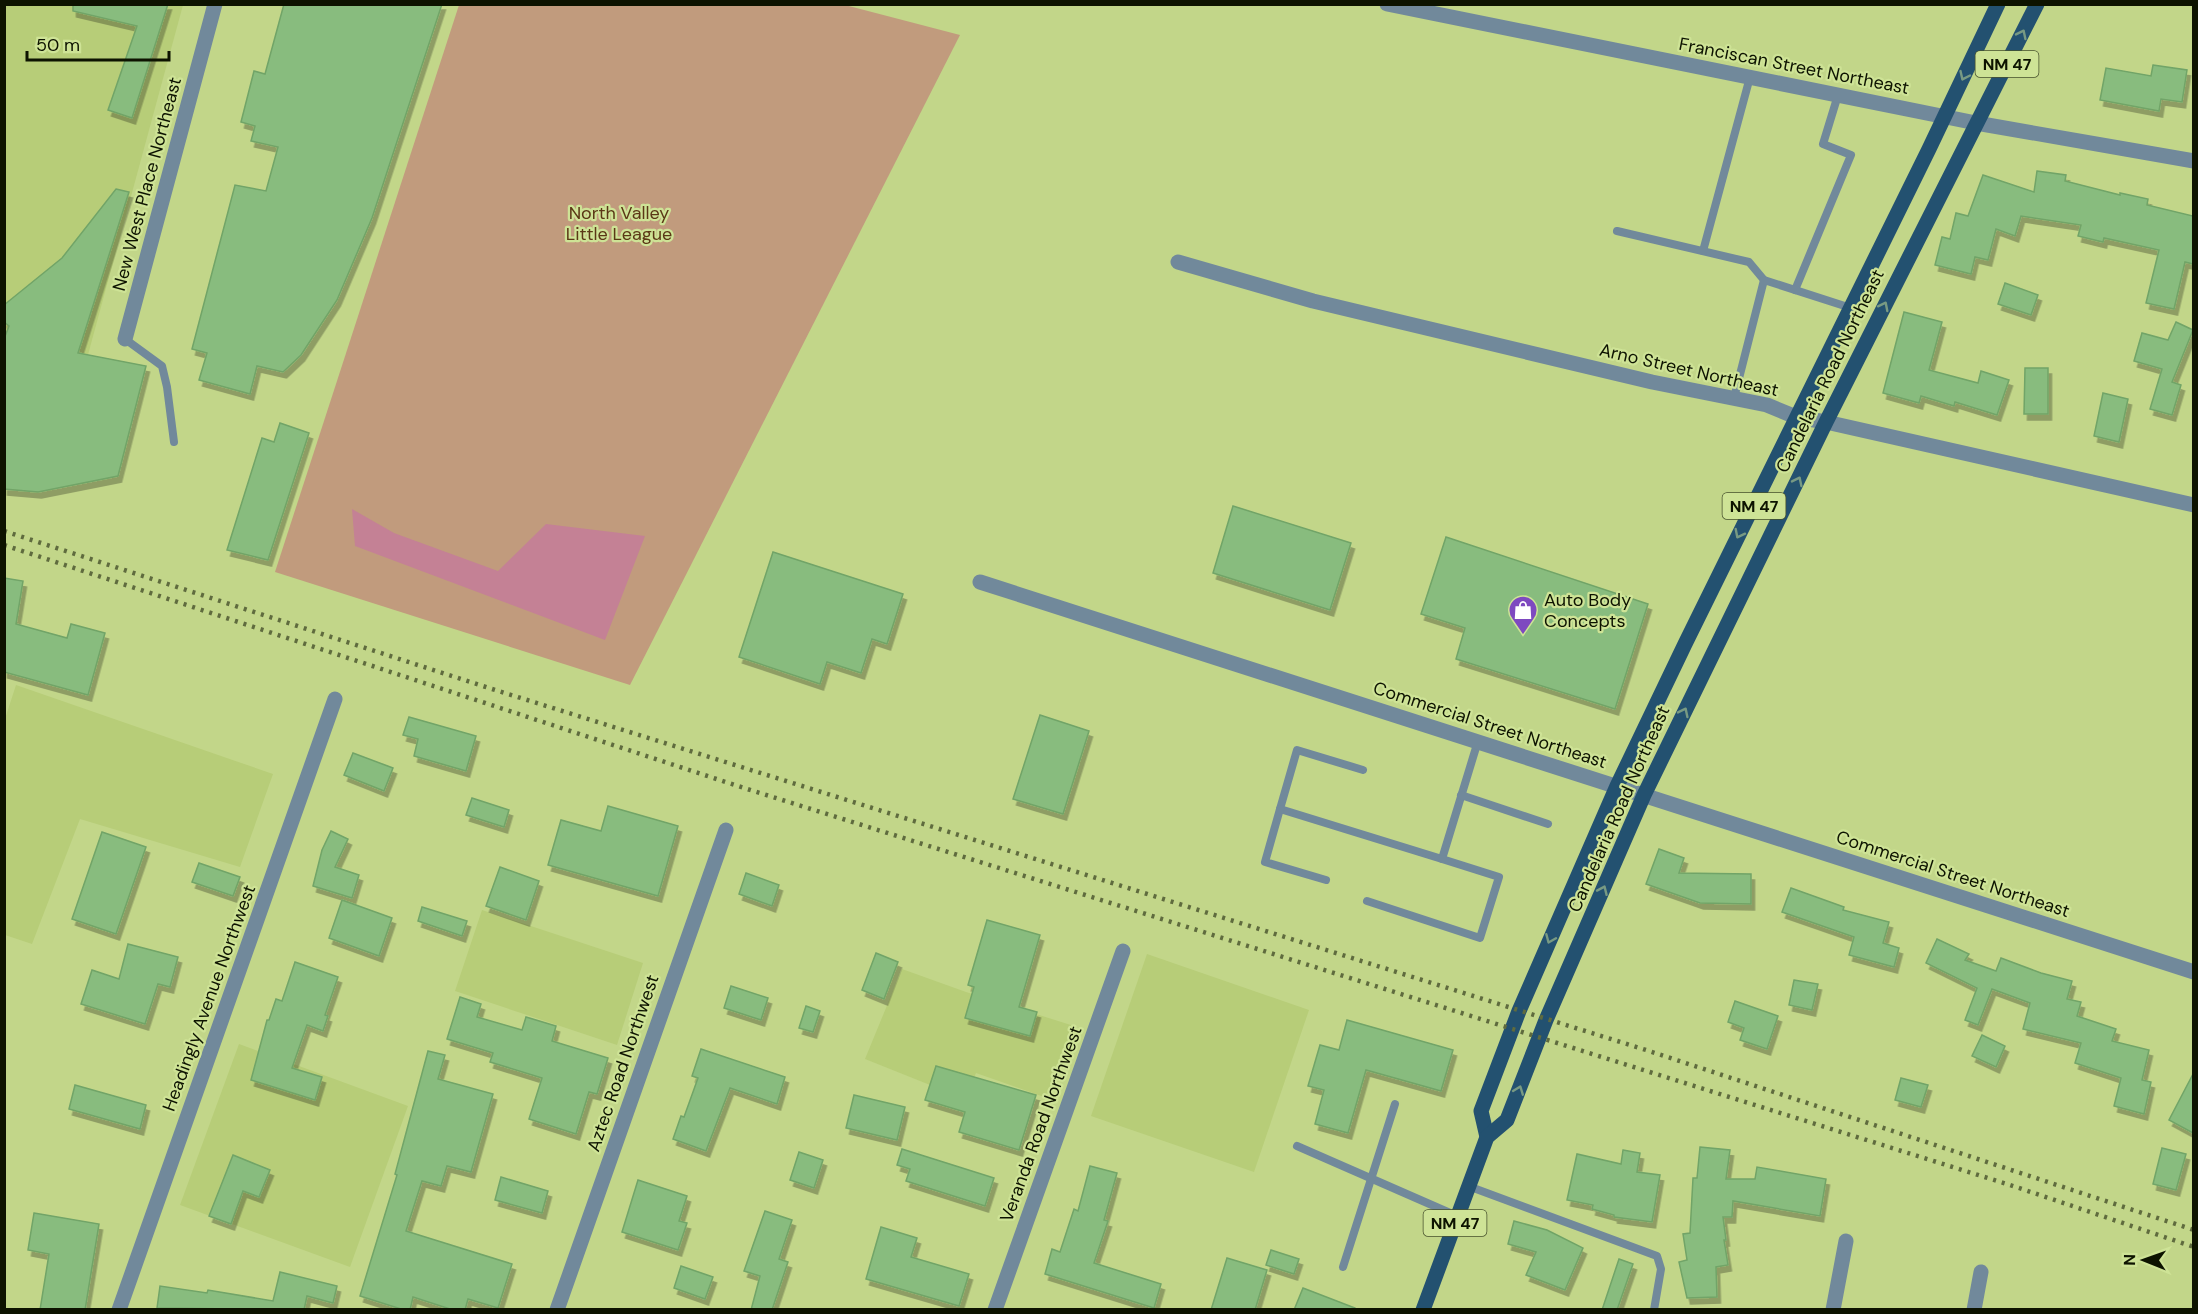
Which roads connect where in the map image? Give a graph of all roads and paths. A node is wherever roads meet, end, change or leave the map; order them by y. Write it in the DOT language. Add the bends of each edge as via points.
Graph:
graph roads {
  1 [pos="215,4"];
  2 [pos="1387,4"];
  3 [pos="1998,4"];
  4 [pos="2037,4"];
  5 [pos="1750,77"];
  6 [pos="1838,95"];
  7 [pos="1944,117"];
  8 [pos="1976,123"];
  9 [pos="2193,161"];
  10 [pos="1617,231"];
  11 [pos="1703,251"];
  12 [pos="1178,262"];
  13 [pos="1764,280"];
  14 [pos="1795,290"];
  15 [pos="1851,308"];
  16 [pos="125,339"];
  17 [pos="1734,398"];
  18 [pos="1796,417"];
  19 [pos="1826,422"];
  20 [pos="174,442"];
  21 [pos="2193,505"];
  22 [pos="980,582"];
  23 [pos="335,699"];
  24 [pos="1478,741"];
  25 [pos="1363,770"];
  26 [pos="1617,786"];
  27 [pos="1461,795"];
  28 [pos="1644,795"];
  29 [pos="1280,809"];
  30 [pos="1548,824"];
  31 [pos="726,830"];
  32 [pos="1442,859"];
  33 [pos="1326,880"];
  34 [pos="1367,901"];
  35 [pos="1123,951"];
  36 [pos="2193,972"];
  37 [pos="1395,1104"];
  38 [pos="1487,1137"];
  39 [pos="1297,1146"];
  40 [pos="1371,1178"];
  41 [pos="1468,1186"];
  42 [pos="1457,1216"];
  43 [pos="1846,1241"];
  44 [pos="1342,1267"];
  45 [pos="1981,1272"];
  46 [pos="119,1310"];
  47 [pos="557,1310"];
  48 [pos="995,1310"];
  49 [pos="1423,1310"];
  50 [pos="1654,1310"];
  51 [pos="1833,1310"];
  52 [pos="1974,1310"];
  1 -- 16 [label="street, New West Place Northeast"];
  2 -- 5 [label="street, Franciscan Street Northeast"];
  3 -- 7 [label="main road, Candelaria Road Northeast / NM 47, one-way"];
  8 -- 4 [label="main road, Candelaria Road Northeast / NM 47, one-way"];
  5 -- 6 [label="street, Franciscan Street Northeast"];
  5 -- 11 [label="lane"];
  6 -- 7 [label="street, Franciscan Street Northeast"];
  6 -- 14 [label="lane" via="1823,144 1851,155"];
  7 -- 8 [label="street, Franciscan Street Northeast"];
  7 -- 15 [label="main road, Candelaria Road Northeast / NM 47"];
  8 -- 9 [label="street, Franciscan Street Northeast"];
  19 -- 8 [label="main road, Candelaria Road Northeast / NM 47, one-way"];
  10 -- 11 [label="lane"];
  11 -- 13 [label="lane" via="1749,262"];
  12 -- 17 [label="street, Arno Street Northeast" via="1335,307"];
  13 -- 14 [label="lane"];
  13 -- 17 [label="lane"];
  14 -- 15 [label="lane"];
  15 -- 18 [label="main road, Candelaria Road Northeast / NM 47"];
  16 -- 20 [label="lane" via="162,366"];
  17 -- 18 [label="street, Arno Street Northeast"];
  18 -- 19 [label="street, Arno Street Northeast"];
  18 -- 26 [label="main road, Candelaria Road Northeast / NM 47, one-way"];
  19 -- 21 [label="street, Arno Street Northeast"];
  28 -- 19 [label="main road, Candelaria Road Northeast / NM 47, one-way"];
  22 -- 24 [label="street, Commercial Street Northeast"];
  23 -- 46 [label="street, Headingly Avenue Northwest"];
  24 -- 26 [label="street, Commercial Street Northeast"];
  24 -- 27 [label="lane"];
  25 -- 29 [label="lane" via="1297,750"];
  26 -- 28 [label="street, Commercial Street Northeast"];
  26 -- 38 [label="main road, Candelaria Road Northeast / NM 47, one-way" via="1519,1011 1481,1111"];
  27 -- 30 [label="lane"];
  27 -- 32 [label="lane"];
  28 -- 36 [label="street, Commercial Street Northeast"];
  38 -- 28 [label="main road, Candelaria Road Northeast / NM 47, one-way" via="1507,1120"];
  29 -- 32 [label="lane"];
  29 -- 33 [label="lane" via="1265,862"];
  31 -- 47 [label="street, Aztec Road Northwest"];
  32 -- 34 [label="lane" via="1499,878 1480,939"];
  35 -- 48 [label="street, Veranda Road Northwest"];
  37 -- 40 [label="lane"];
  38 -- 41 [label="main road, NM 47"];
  39 -- 40 [label="lane"];
  40 -- 42 [label="lane"];
  40 -- 44 [label="lane"];
  41 -- 42 [label="main road, NM 47"];
  41 -- 50 [label="lane" via="1657,1256 1661,1269"];
  42 -- 49 [label="main road, NM 47"];
  43 -- 51 [label="street"];
  45 -- 52 [label="street"];
}
